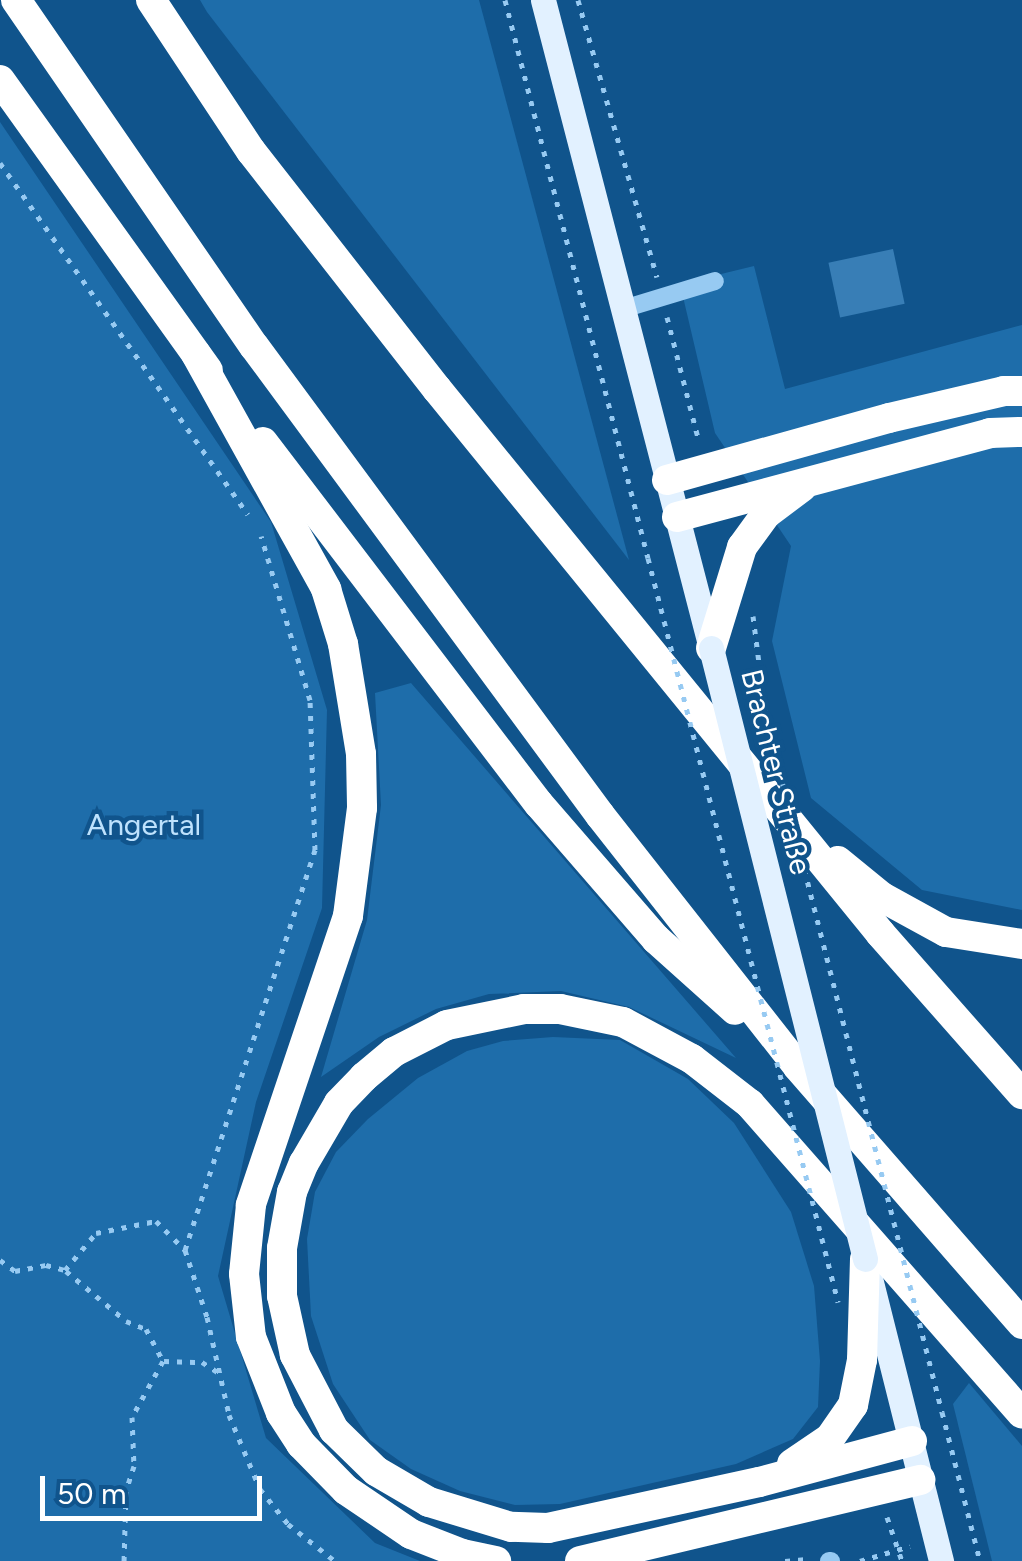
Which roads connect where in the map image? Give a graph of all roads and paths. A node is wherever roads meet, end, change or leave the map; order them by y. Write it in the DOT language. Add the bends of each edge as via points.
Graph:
graph roads {
  1 [pos="16,0"];
  2 [pos="151,0"];
  3 [pos="505,0"];
  4 [pos="543,0"];
  5 [pos="578,0"];
  6 [pos="0,80"];
  7 [pos="0,164"];
  8 [pos="715,281"];
  9 [pos="662,296"];
  10 [pos="623,309"];
  11 [pos="196,354"];
  12 [pos="1022,391"];
  13 [pos="1022,432"];
  14 [pos="706,470"];
  15 [pos="821,475"];
  16 [pos="667,480"];
  17 [pos="676,516"];
  18 [pos="753,612"];
  19 [pos="711,648"];
  20 [pos="786,818"];
  21 [pos="1022,944"];
  22 [pos="798,1068"];
  23 [pos="1022,1094"];
  24 [pos="185,1250"];
  25 [pos="865,1258"];
  26 [pos="0,1260"];
  27 [pos="65,1270"];
  28 [pos="838,1302"];
  29 [pos="1022,1324"];
  30 [pos="163,1361"];
  31 [pos="222,1374"];
  32 [pos="1022,1414"];
  33 [pos="912,1441"];
  34 [pos="922,1480"];
  35 [pos="759,1482"];
  36 [pos="938,1550"];
  37 [pos="124,1561"];
  38 [pos="336,1561"];
  39 [pos="496,1561"];
  40 [pos="580,1561"];
  41 [pos="860,1561"];
  42 [pos="980,1561"];
  1 -- 22 [label="highway" via="254,346 600,815"];
  2 -- 20 [label="highway" via="251,151"];
  3 -- 28 [label="path, bridge"];
  4 -- 10 [label="main road, Brachter Straße"];
  5 -- 9 [label="path"];
  6 -- 11 [label="highway"];
  7 -- 24 [label="path" via="258,529 310,700 315,850"];
  8 -- 9 [label="lane"];
  9 -- 10 [label="lane"];
  9 -- 14 [label="path"];
  10 -- 16 [label="main road, Brachter Straße"];
  11 -- 22 [label="highway" via="539,804 656,939"];
  11 -- 39 [label="highway" via="326,589 344,644 361,754 362,808 348,916 251,1204 244,1274 251,1338 281,1414 346,1490 410,1534"];
  12 -- 14 [label="highway" via="888,418"];
  13 -- 15 [label="highway" via="990,433"];
  14 -- 16 [label="highway"];
  15 -- 17 [label="highway"];
  15 -- 19 [label="highway" via="766,514 742,546"];
  16 -- 17 [label="main road, Brachter Straße"];
  17 -- 19 [label="main road, Brachter Straße"];
  18 -- 42 [label="path, bridge" via="766,718"];
  19 -- 25 [label="main road, Brachter Straße, bridge"];
  20 -- 21 [label="highway" via="882,897 946,932"];
  20 -- 23 [label="highway"];
  22 -- 29 [label="highway"];
  24 -- 27 [label="path" via="156,1222 96,1233"];
  24 -- 31 [label="path"];
  25 -- 33 [label="main road, Brachter Straße"];
  25 -- 35 [label="highway" via="859,1386 847,1416 816,1452"];
  26 -- 27 [label="path" via="14,1271 46,1265"];
  27 -- 30 [label="path" via="126,1321 146,1329"];
  30 -- 31 [label="path" via="202,1362"];
  30 -- 37 [label="path" via="132,1416"];
  31 -- 38 [label="path" via="229,1415 260,1489 288,1524"];
  32 -- 35 [label="highway" via="750,1104 658,1038 592,1013 524,1009 421,1037 364,1077 339,1103 304,1163 281,1260 294,1356 317,1405 356,1454 429,1502 511,1527 588,1522"];
  33 -- 34 [label="main road, Brachter Straße"];
  33 -- 35 [label="highway"];
  34 -- 36 [label="main road, Brachter Straße"];
  34 -- 40 [label="highway"];
  36 -- 41 [label="path"];
}
